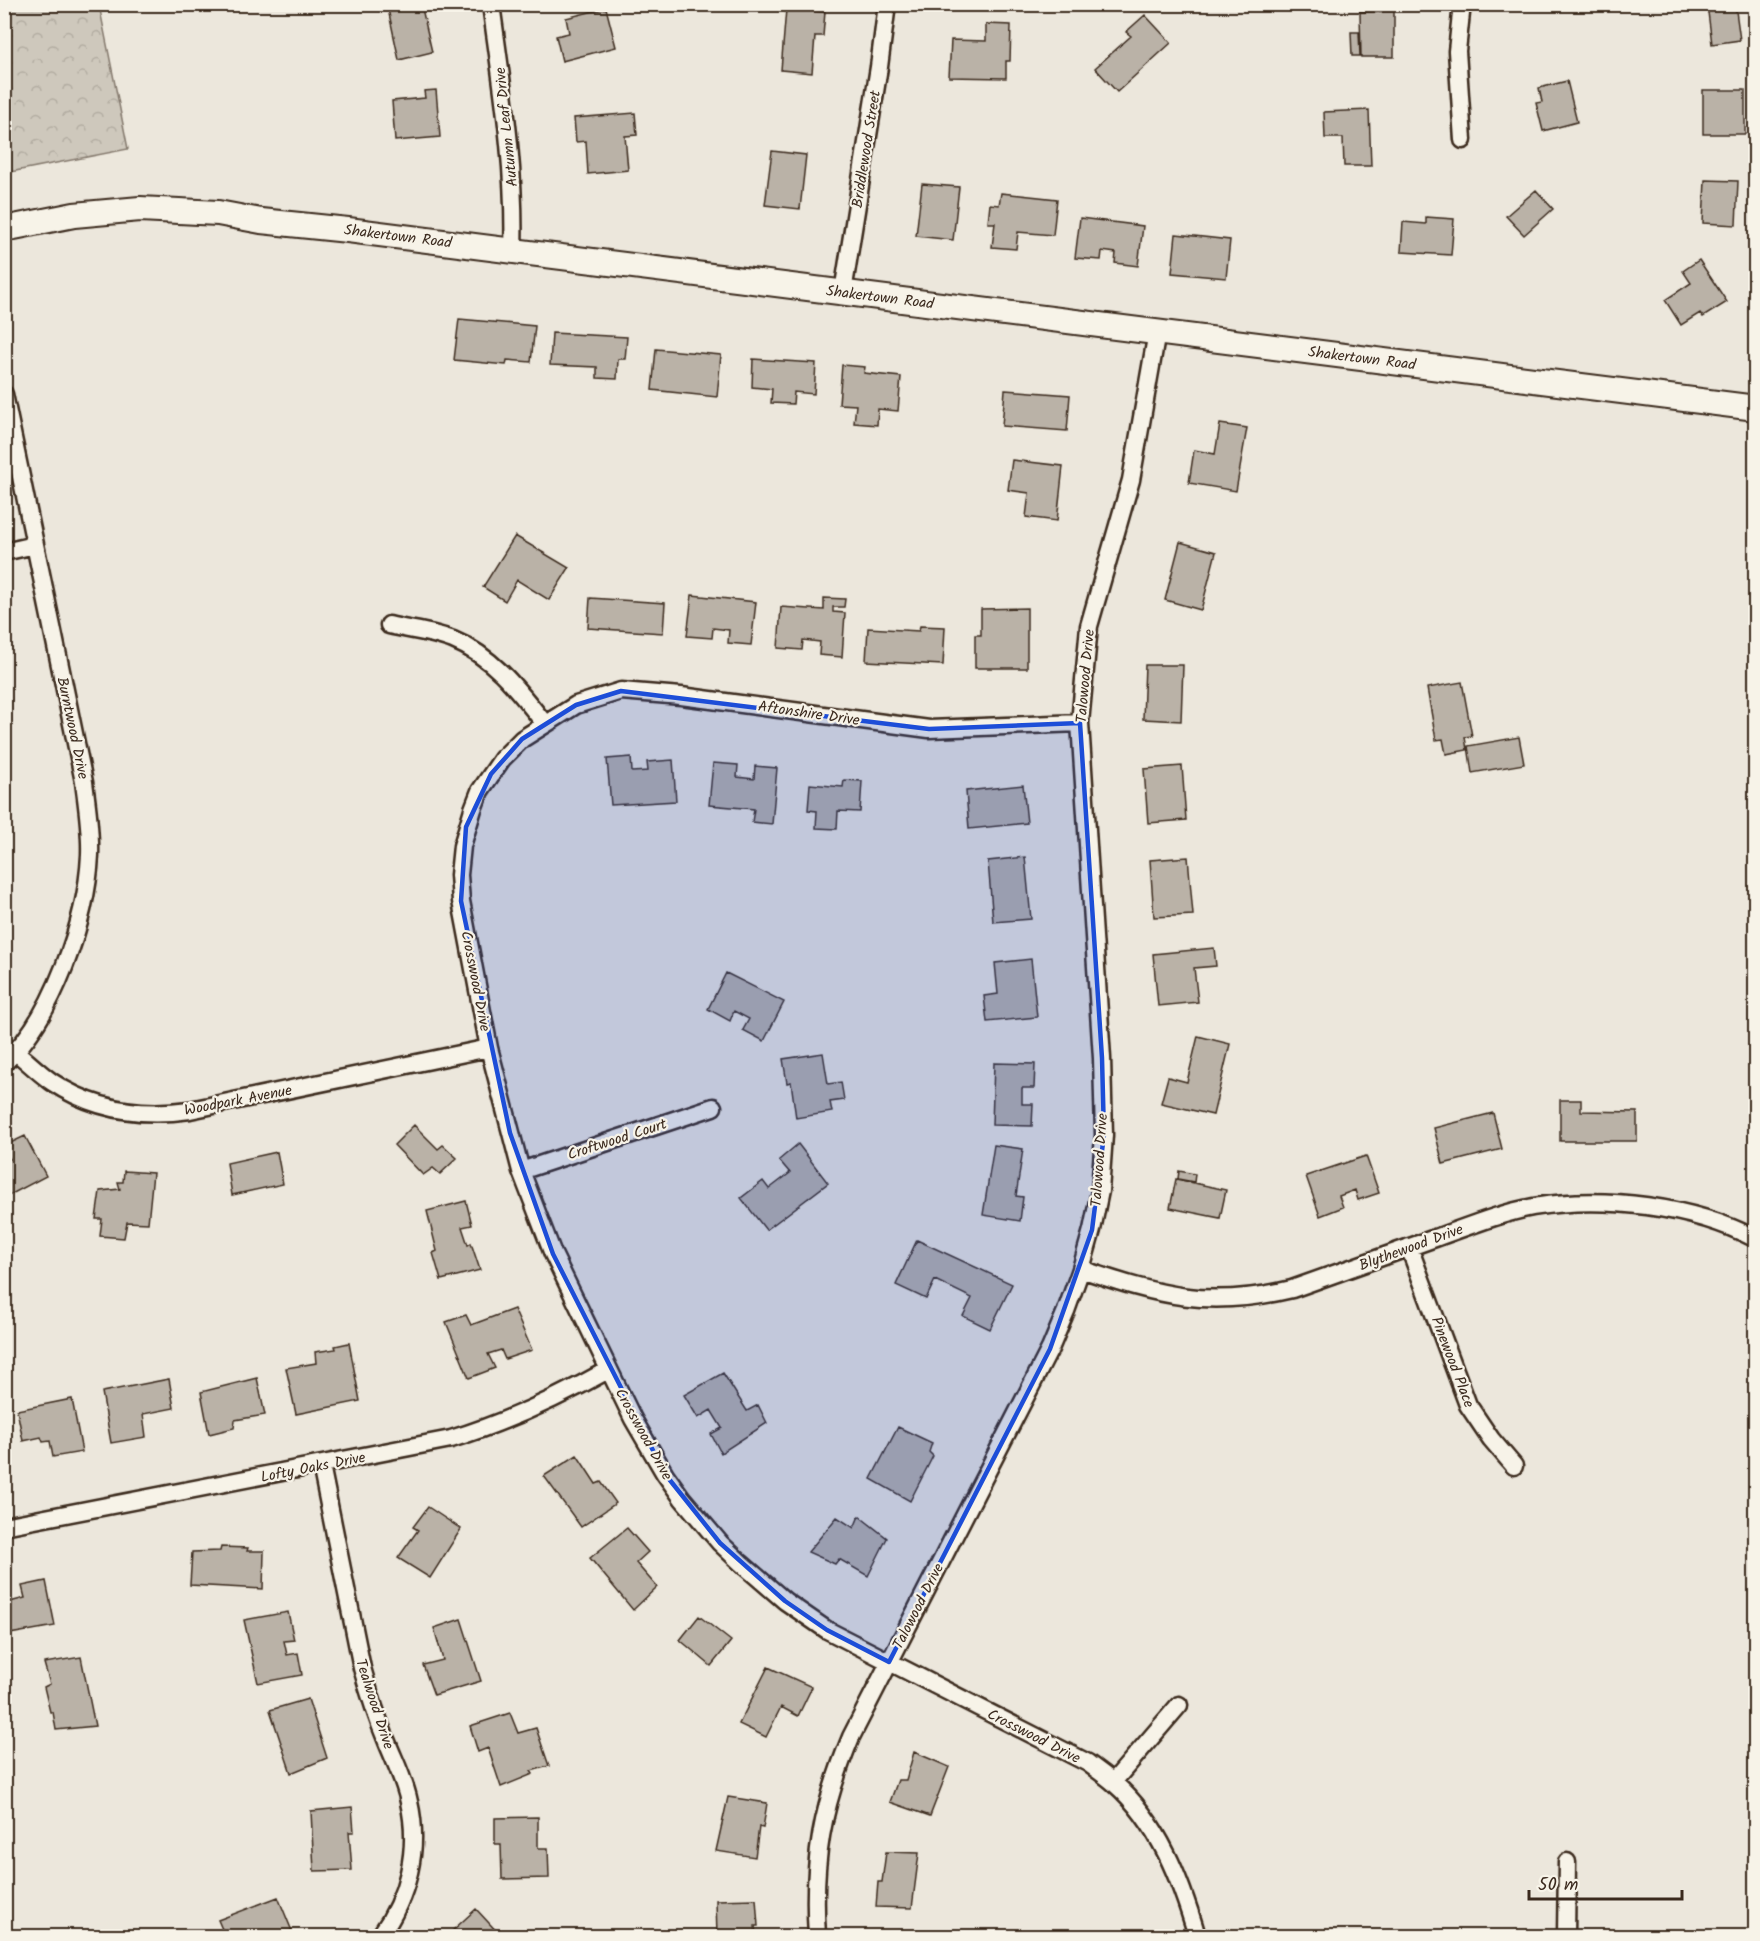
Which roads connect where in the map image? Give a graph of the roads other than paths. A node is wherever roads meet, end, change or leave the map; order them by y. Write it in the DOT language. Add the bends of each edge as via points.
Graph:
graph roads {
  1 [pos="491,4"];
  2 [pos="887,4"];
  3 [pos="1462,4"];
  4 [pos="1463,140"];
  5 [pos="4,229"];
  6 [pos="513,251"];
  7 [pos="843,292"];
  8 [pos="1157,332"];
  9 [pos="4,394"];
  10 [pos="1755,408"];
  11 [pos="34,545"];
  12 [pos="4,552"];
  13 [pos="389,625"];
  14 [pos="1080,723"];
  15 [pos="545,724"];
  16 [pos="489,1048"];
  17 [pos="10,1057"];
  18 [pos="713,1107"];
  19 [pos="521,1171"];
  20 [pos="1750,1235"];
  21 [pos="1409,1247"];
  22 [pos="1082,1269"];
  23 [pos="608,1370"];
  24 [pos="321,1465"];
  25 [pos="1514,1466"];
  26 [pos="4,1526"];
  27 [pos="890,1662"];
  28 [pos="1179,1705"];
  29 [pos="1113,1782"];
  30 [pos="1567,1862"];
  31 [pos="380,1936"];
  32 [pos="817,1936"];
  33 [pos="1197,1936"];
  34 [pos="1566,1936"];
  1 -- 6 [label="street, Autumn Leaf Drive" via="509,140"];
  2 -- 7 [label="street, Briddlewood Street"];
  3 -- 4 [label="street" via="1457,51"];
  5 -- 6 [label="street, Shakertown Road" via="97,212 175,209"];
  6 -- 7 [label="street, Shakertown Road"];
  7 -- 8 [label="street, Shakertown Road"];
  8 -- 10 [label="street, Shakertown Road"];
  8 -- 14 [label="street, Talowood Drive" via="1131,480 1089,626"];
  9 -- 11 [label="street, Burntwood Drive"];
  11 -- 12 [label="street"];
  11 -- 17 [label="street, Burntwood Drive" via="84,782 90,856 80,920 71,948 46,1006"];
  13 -- 15 [label="street" via="452,639 478,654 512,682"];
  14 -- 15 [label="street, Aftonshire Drive" via="929,729 681,696 621,692 576,705"];
  14 -- 22 [label="street, Talowood Drive" via="1104,1135 1100,1191"];
  15 -- 16 [label="street, Crosswood Drive" via="522,738 491,774 472,809 462,846 461,901"];
  16 -- 17 [label="street, Woodpark Avenue" via="155,1114 117,1109 80,1098"];
  16 -- 19 [label="street, Crosswood Drive"];
  18 -- 19 [label="street, Croftwood Court"];
  19 -- 23 [label="street, Crosswood Drive" via="553,1254"];
  20 -- 21 [label="street, Blythewood Drive" via="1660,1208 1573,1203 1533,1207"];
  21 -- 22 [label="street, Blythewood Drive" via="1292,1289 1218,1300 1165,1295"];
  21 -- 25 [label="street, Pinewood Place" via="1468,1405"];
  22 -- 27 [label="street, Talowood Drive" via="1050,1348"];
  23 -- 24 [label="street, Lofty Oaks Drive" via="566,1394 479,1431"];
  23 -- 27 [label="street, Crosswood Drive" via="665,1474 720,1543 827,1630"];
  24 -- 26 [label="street, Lofty Oaks Drive"];
  24 -- 31 [label="street, Tealwood Drive" via="362,1668 405,1786 412,1823 408,1878 396,1911"];
  27 -- 29 [label="street, Crosswood Drive" via="1088,1763"];
  27 -- 32 [label="street, Talowood Drive" via="851,1737 825,1811 815,1876"];
  28 -- 29 [label="street"];
  29 -- 33 [label="street, Crosswood Drive" via="1140,1811 1162,1845 1186,1899"];
  30 -- 34 [label="street"];
}
